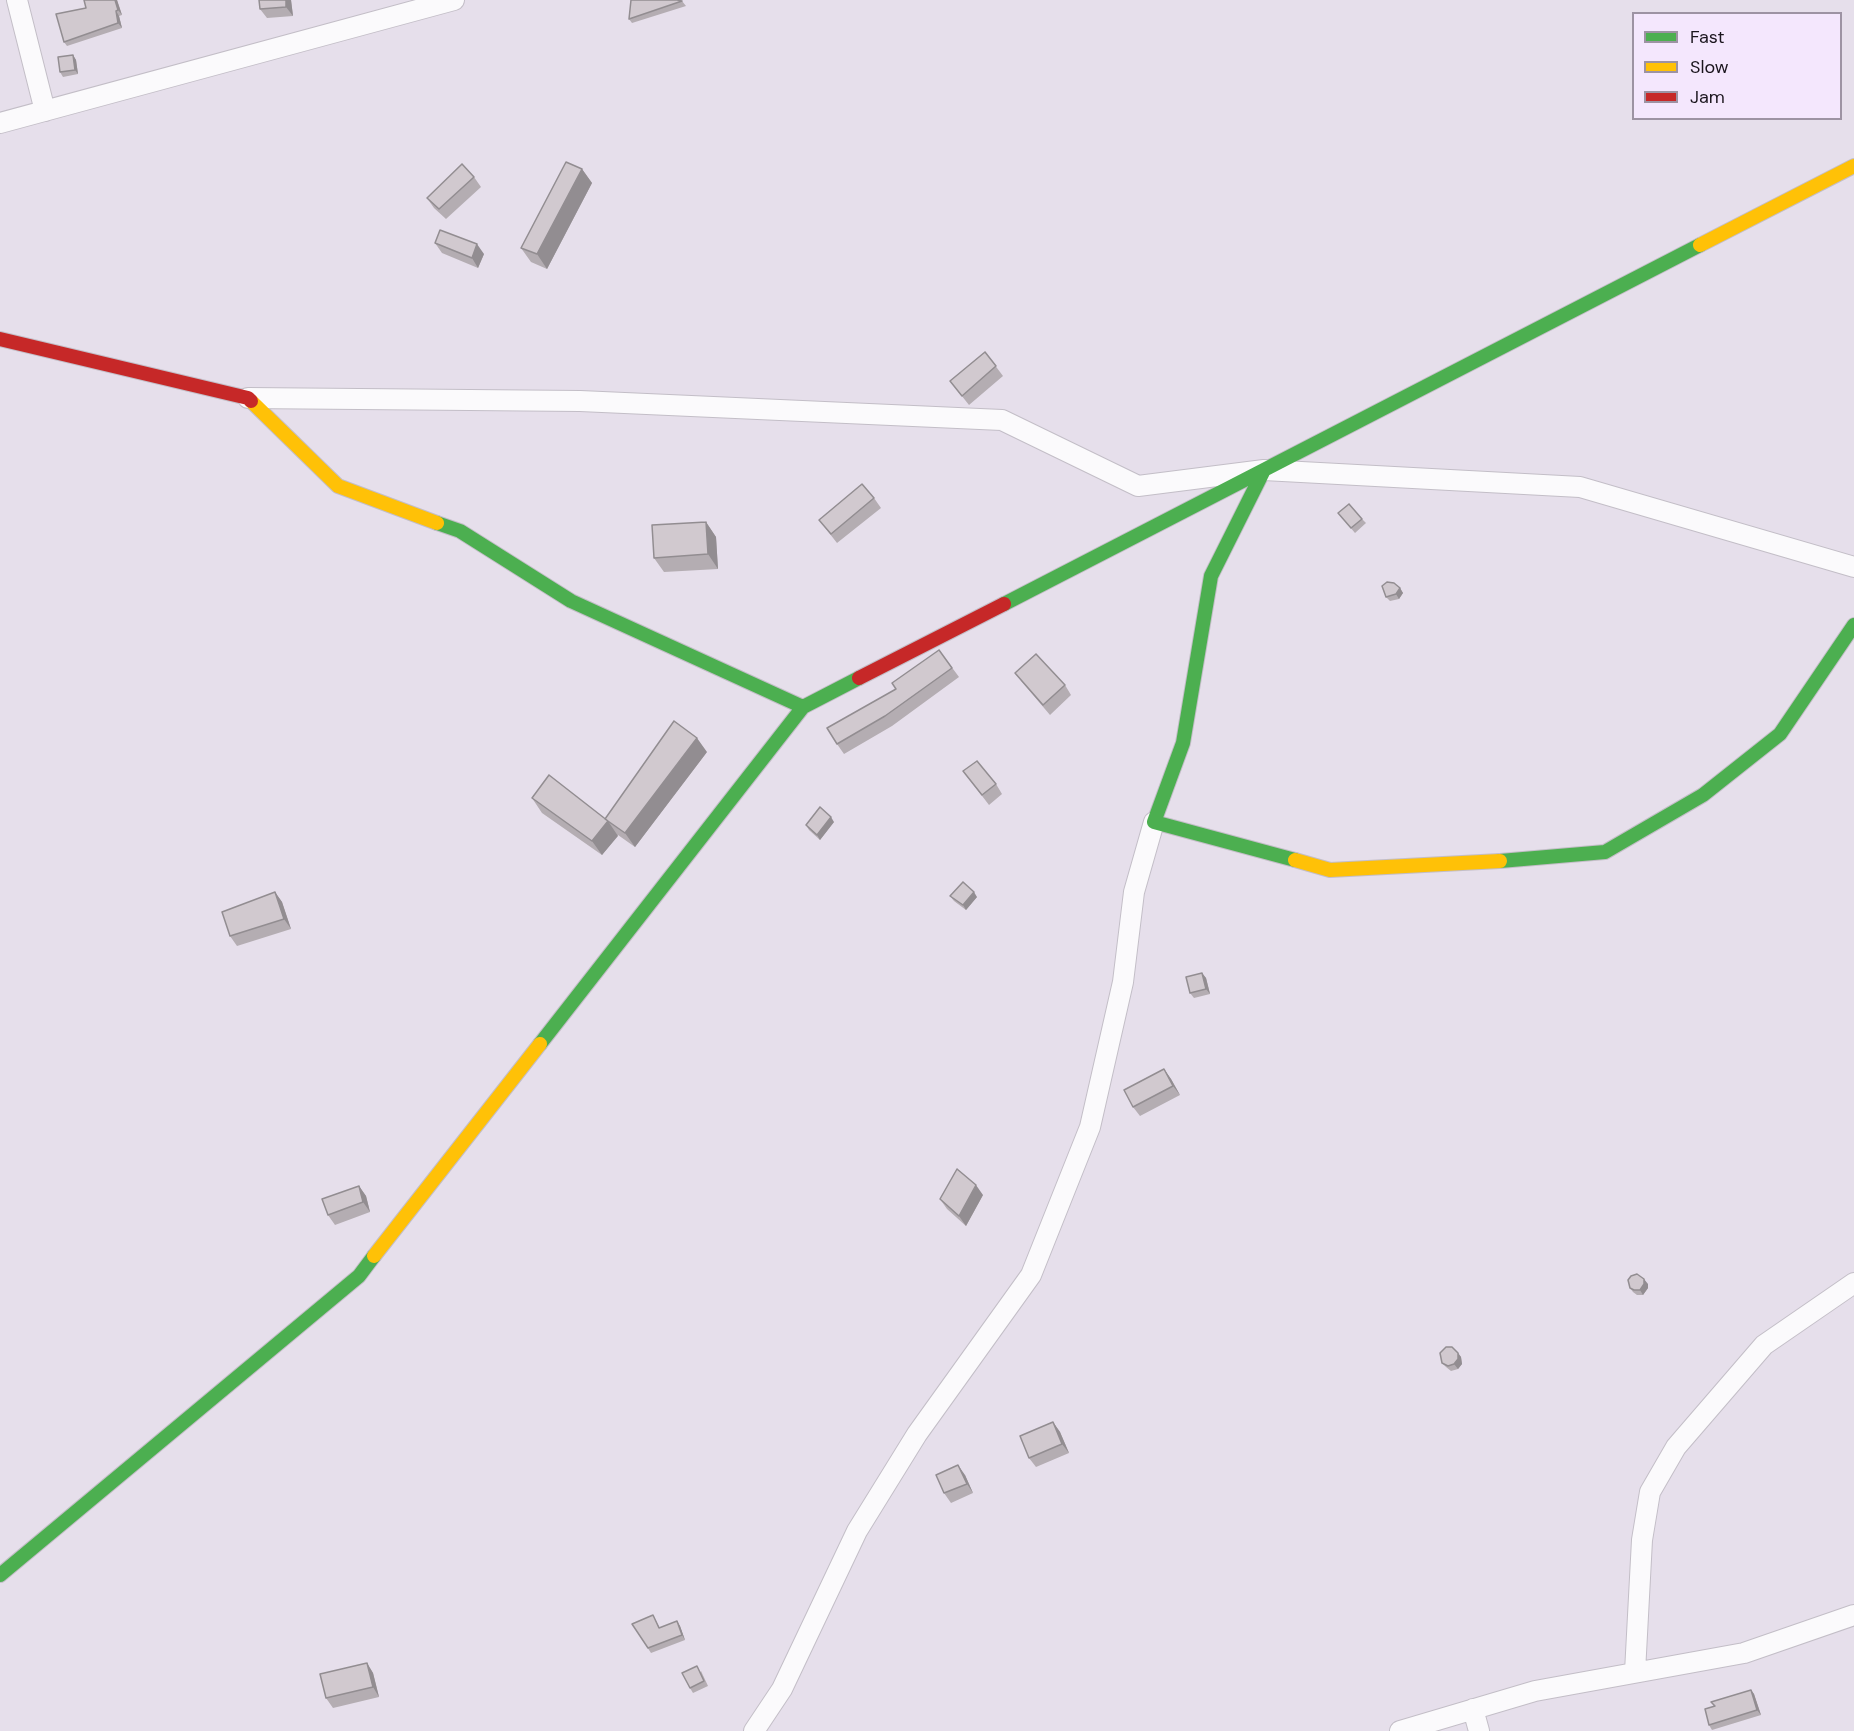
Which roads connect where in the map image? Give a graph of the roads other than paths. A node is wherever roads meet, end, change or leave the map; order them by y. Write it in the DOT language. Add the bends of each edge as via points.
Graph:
graph roads {
  1 [pos="17,0"];
  2 [pos="454,0"];
  3 [pos="45,111"];
  4 [pos="0,123"];
  5 [pos="1854,166"];
  6 [pos="0,339"];
  7 [pos="248,398"];
  8 [pos="1264,470"];
  9 [pos="1854,567"];
  10 [pos="1854,625"];
  11 [pos="803,707"];
  12 [pos="1154,822"];
  13 [pos="1854,1283"];
  14 [pos="0,1575"];
  15 [pos="1854,1616"];
  16 [pos="1635,1672"];
  17 [pos="1473,1709"];
  18 [pos="754,1731"];
  19 [pos="1400,1731"];
  20 [pos="1479,1731"];
  1 -- 3 [label="street"];
  2 -- 3 [label="street"];
  3 -- 4 [label="street"];
  5 -- 8 [label="street"];
  6 -- 7 [label="street"];
  7 -- 8 [label="street" via="580,400 1002,420 1138,486"];
  7 -- 11 [label="street" via="338,486 460,531 570,601"];
  8 -- 9 [label="street" via="1580,487"];
  8 -- 11 [label="street"];
  8 -- 12 [label="street" via="1211,576 1183,743"];
  10 -- 12 [label="street" via="1780,734 1703,795 1605,852 1330,870"];
  11 -- 14 [label="street" via="359,1276"];
  12 -- 18 [label="street" via="1134,892 1123,982 1090,1127 1031,1275 917,1434 856,1531 782,1689"];
  13 -- 16 [label="street" via="1764,1345 1677,1447 1650,1492 1642,1540"];
  15 -- 16 [label="street" via="1744,1653"];
  16 -- 17 [label="street" via="1535,1691"];
  17 -- 19 [label="street"];
  17 -- 20 [label="street"];
}
